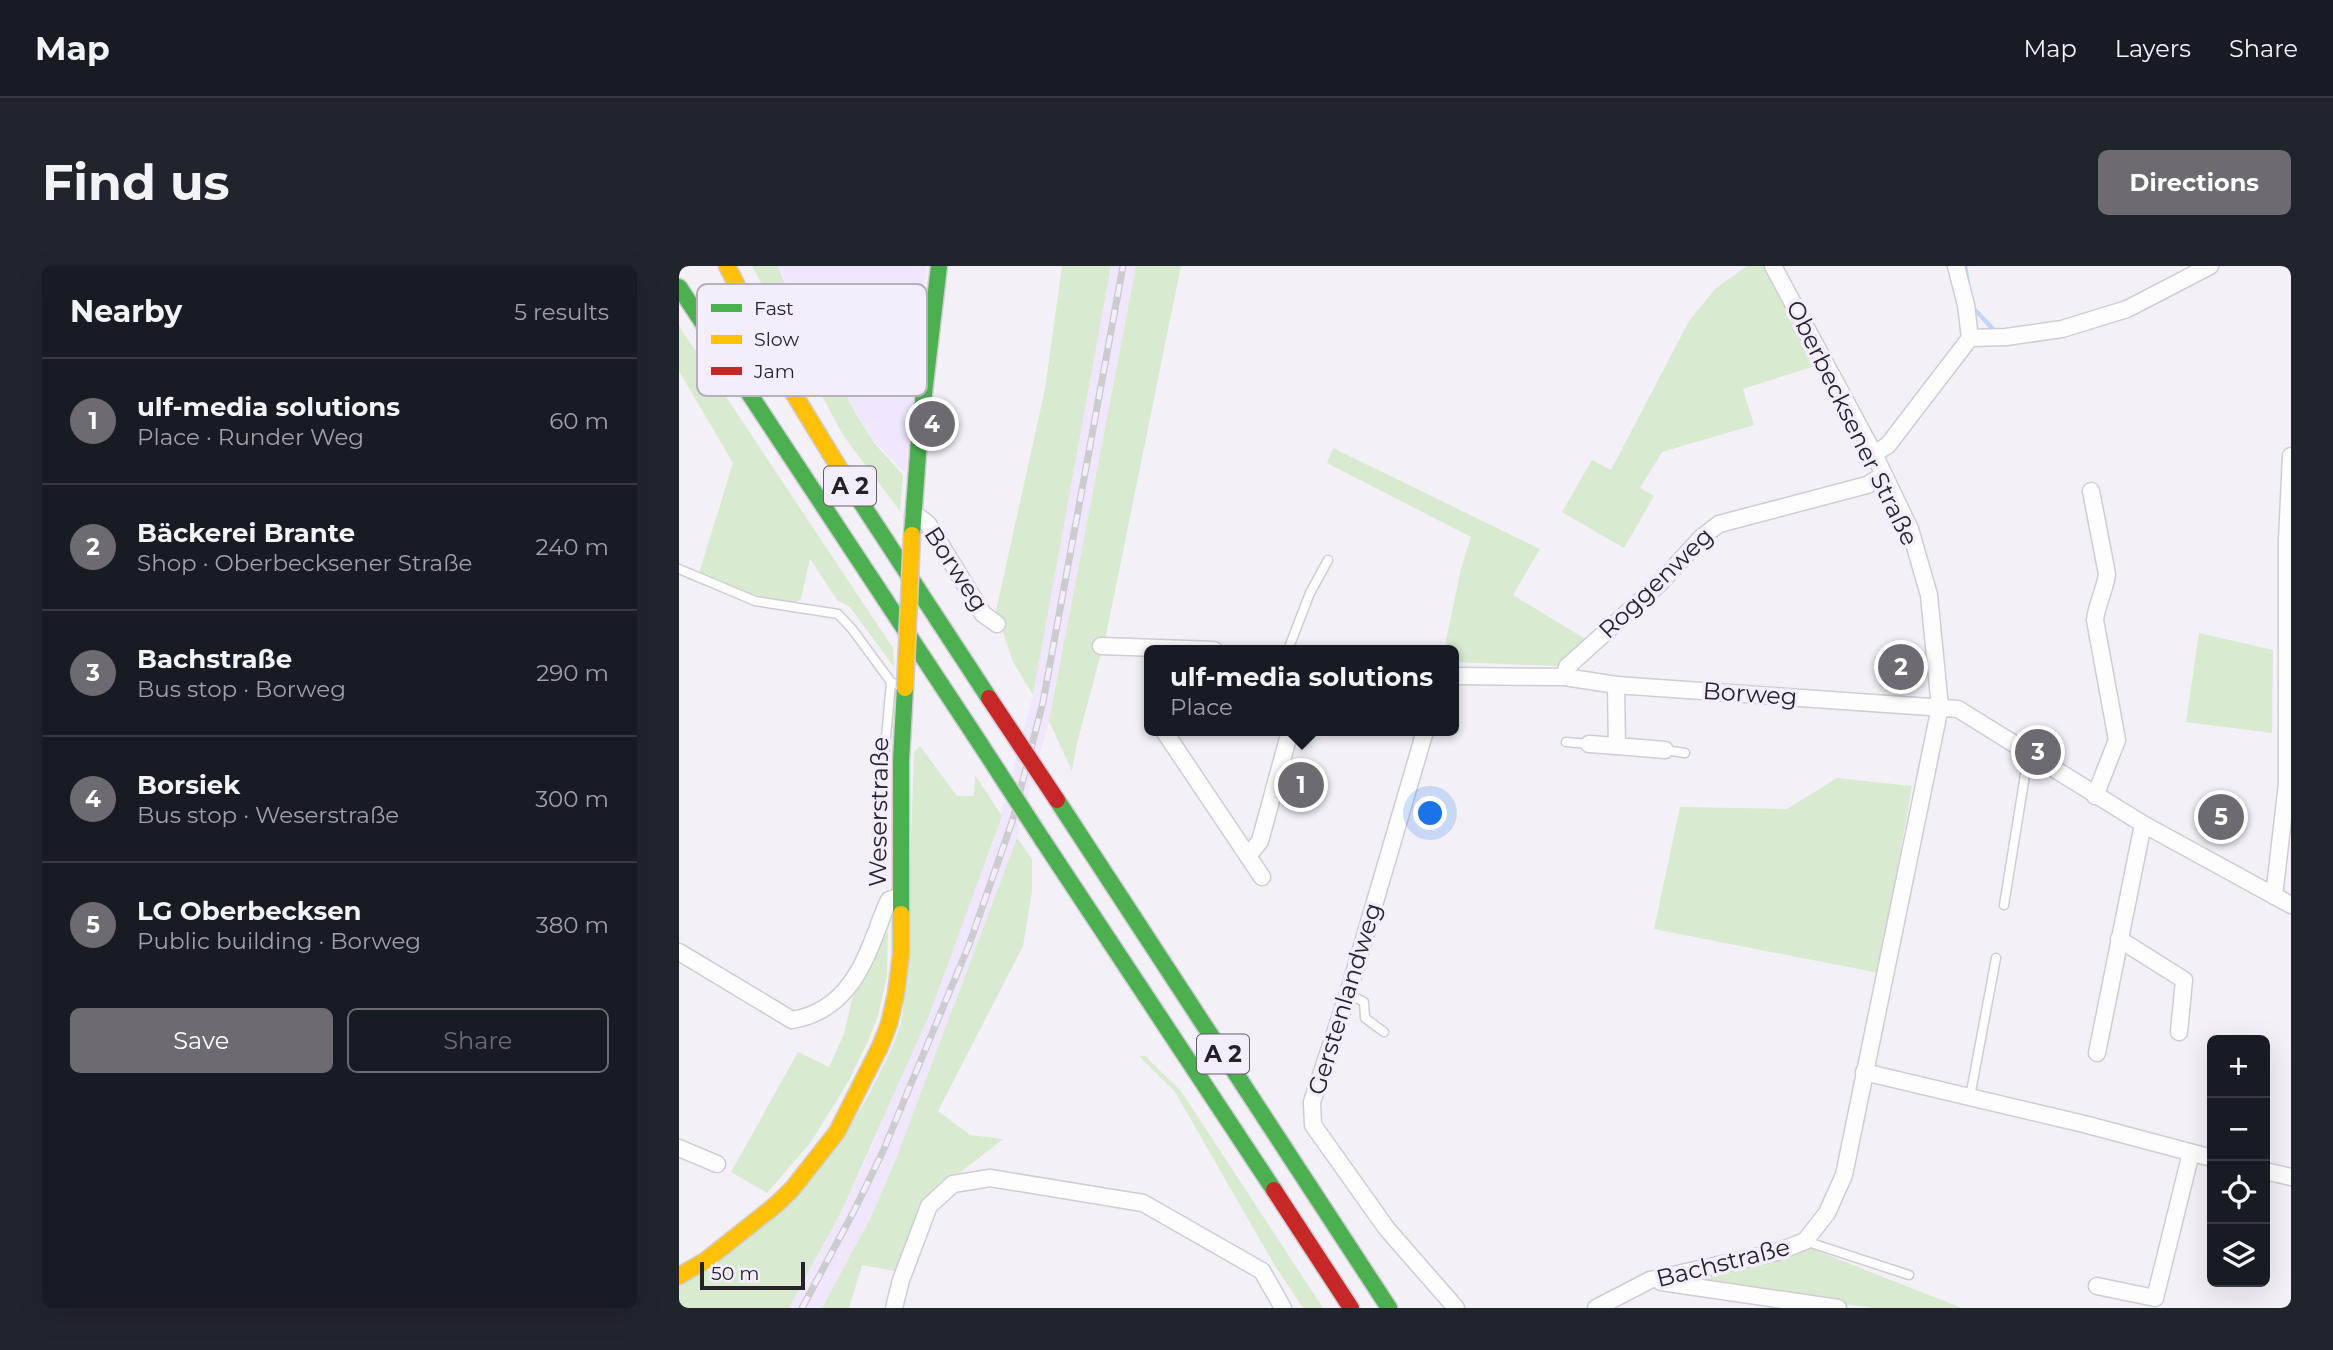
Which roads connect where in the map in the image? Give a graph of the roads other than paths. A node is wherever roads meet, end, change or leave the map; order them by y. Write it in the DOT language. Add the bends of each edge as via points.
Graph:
graph roads {
  1 [pos="727,266"];
  2 [pos="939,266"];
  3 [pos="1773,266"];
  4 [pos="1956,266"];
  5 [pos="2210,266"];
  6 [pos="736,284"];
  7 [pos="679,287"];
  8 [pos="697,314"];
  9 [pos="1971,338"];
  10 [pos="927,368"];
  11 [pos="751,396"];
  12 [pos="795,396"];
  13 [pos="924,396"];
  14 [pos="1874,454"];
  15 [pos="2291,457"];
  16 [pos="1884,475"];
  17 [pos="2091,491"];
  18 [pos="913,516"];
  19 [pos="2289,541"];
  20 [pos="1328,559"];
  21 [pos="679,569"];
  22 [pos="997,624"];
  23 [pos="1290,645"];
  24 [pos="1101,646"];
  25 [pos="1144,648"];
  26 [pos="1459,676"];
  27 [pos="1565,677"];
  28 [pos="898,685"];
  29 [pos="1616,685"];
  30 [pos="1940,707"];
  31 [pos="1167,736"];
  32 [pos="1289,736"];
  33 [pos="1424,736"];
  34 [pos="1566,742"];
  35 [pos="1589,744"];
  36 [pos="1617,746"];
  37 [pos="1665,750"];
  38 [pos="1685,753"];
  39 [pos="2033,757"];
  40 [pos="2095,796"];
  41 [pos="2143,824"];
  42 [pos="877,838"];
  43 [pos="1248,856"];
  44 [pos="1262,877"];
  45 [pos="901,896"];
  46 [pos="2274,896"];
  47 [pos="2004,905"];
  48 [pos="2291,905"];
  49 [pos="2119,939"];
  50 [pos="679,952"];
  51 [pos="1996,958"];
  52 [pos="1348,994"];
  53 [pos="1384,1032"];
  54 [pos="2179,1032"];
  55 [pos="2097,1053"];
  56 [pos="1864,1072"];
  57 [pos="1970,1097"];
  58 [pos="679,1147"];
  59 [pos="2191,1153"];
  60 [pos="2207,1157"];
  61 [pos="717,1164"];
  62 [pos="2270,1172"];
  63 [pos="2291,1177"];
  64 [pos="1805,1241"];
  65 [pos="1909,1275"];
  66 [pos="679,1276"];
  67 [pos="1650,1280"];
  68 [pos="2098,1286"];
  69 [pos="894,1308"];
  70 [pos="1283,1308"];
  71 [pos="1351,1308"];
  72 [pos="1389,1308"];
  73 [pos="1456,1308"];
  74 [pos="1596,1308"];
  75 [pos="1838,1308"];
  1 -- 6 [label="main road, A 2, bridge"];
  2 -- 10 [label="main road, Weserstraße"];
  3 -- 14 [label="street, Oberbecksener Straße"];
  4 -- 9 [label="street"];
  5 -- 9 [label="street" via="2126,309 2063,329"];
  7 -- 8 [label="main road, A 2, bridge"];
  9 -- 14 [label="street" via="1888,445"];
  11 -- 71 [label="main road, A 2, bridge"];
  12 -- 72 [label="main road, A 2, bridge"];
  13 -- 18 [label="main road, Weserstraße"];
  14 -- 16 [label="street, Oberbecksener Straße"];
  15 -- 19 [label="street"];
  16 -- 27 [label="street, Roggenweg" via="1867,485 1719,524 1567,667"];
  16 -- 30 [label="street, Oberbecksener Straße" via="1910,529 1929,595"];
  17 -- 40 [label="street" via="2107,574 2095,620 2117,740"];
  18 -- 22 [label="street, Borweg" via="928,524 983,614"];
  18 -- 28 [label="main road, Weserstraße, bridge"];
  19 -- 46 [label="street" via="2287,785"];
  20 -- 23 [label="lane"];
  21 -- 28 [label="lane" via="755,601 838,614"];
  24 -- 25 [label="street"];
  26 -- 27 [label="street, Borweg"];
  27 -- 29 [label="street, Borweg"];
  28 -- 42 [label="lane"];
  28 -- 45 [label="main road, Weserstraße"];
  29 -- 30 [label="street, Borweg"];
  29 -- 36 [label="street"];
  30 -- 39 [label="street, Borweg" via="1958,709"];
  30 -- 56 [label="street, Bachstraße"];
  31 -- 43 [label="street"];
  32 -- 43 [label="street" via="1260,841"];
  33 -- 52 [label="street, Gerstenlandweg"];
  34 -- 35 [label="lane"];
  35 -- 36 [label="street"];
  36 -- 37 [label="street"];
  37 -- 38 [label="lane"];
  39 -- 40 [label="street, Borweg"];
  39 -- 47 [label="lane" via="2025,775"];
  40 -- 41 [label="street, Borweg"];
  41 -- 46 [label="street, Borweg"];
  41 -- 49 [label="street"];
  43 -- 44 [label="street"];
  45 -- 50 [label="street" via="885,906 869,951 837,1000 800,1018 792,1020"];
  45 -- 66 [label="main road, Weserstraße" via="901,954 889,1024 837,1132 777,1205"];
  46 -- 48 [label="street, Borweg"];
  49 -- 54 [label="street" via="2184,980"];
  49 -- 55 [label="street"];
  51 -- 57 [label="lane"];
  52 -- 53 [label="lane" via="1364,1002 1365,1018"];
  52 -- 73 [label="street, Gerstenlandweg" via="1312,1102 1313,1125 1387,1229"];
  56 -- 57 [label="street"];
  56 -- 64 [label="street, Bachstraße" via="1844,1175 1827,1213"];
  57 -- 59 [label="street"];
  58 -- 61 [label="street"];
  59 -- 60 [label="street"];
  59 -- 68 [label="street" via="2155,1298"];
  62 -- 63 [label="street"];
  64 -- 65 [label="lane"];
  64 -- 67 [label="street, Bachstraße" via="1777,1252"];
  67 -- 74 [label="street, Bachstraße"];
  67 -- 75 [label="street"];
  69 -- 70 [label="street" via="929,1206 953,1184 990,1178 1143,1203 1262,1271"];
}
